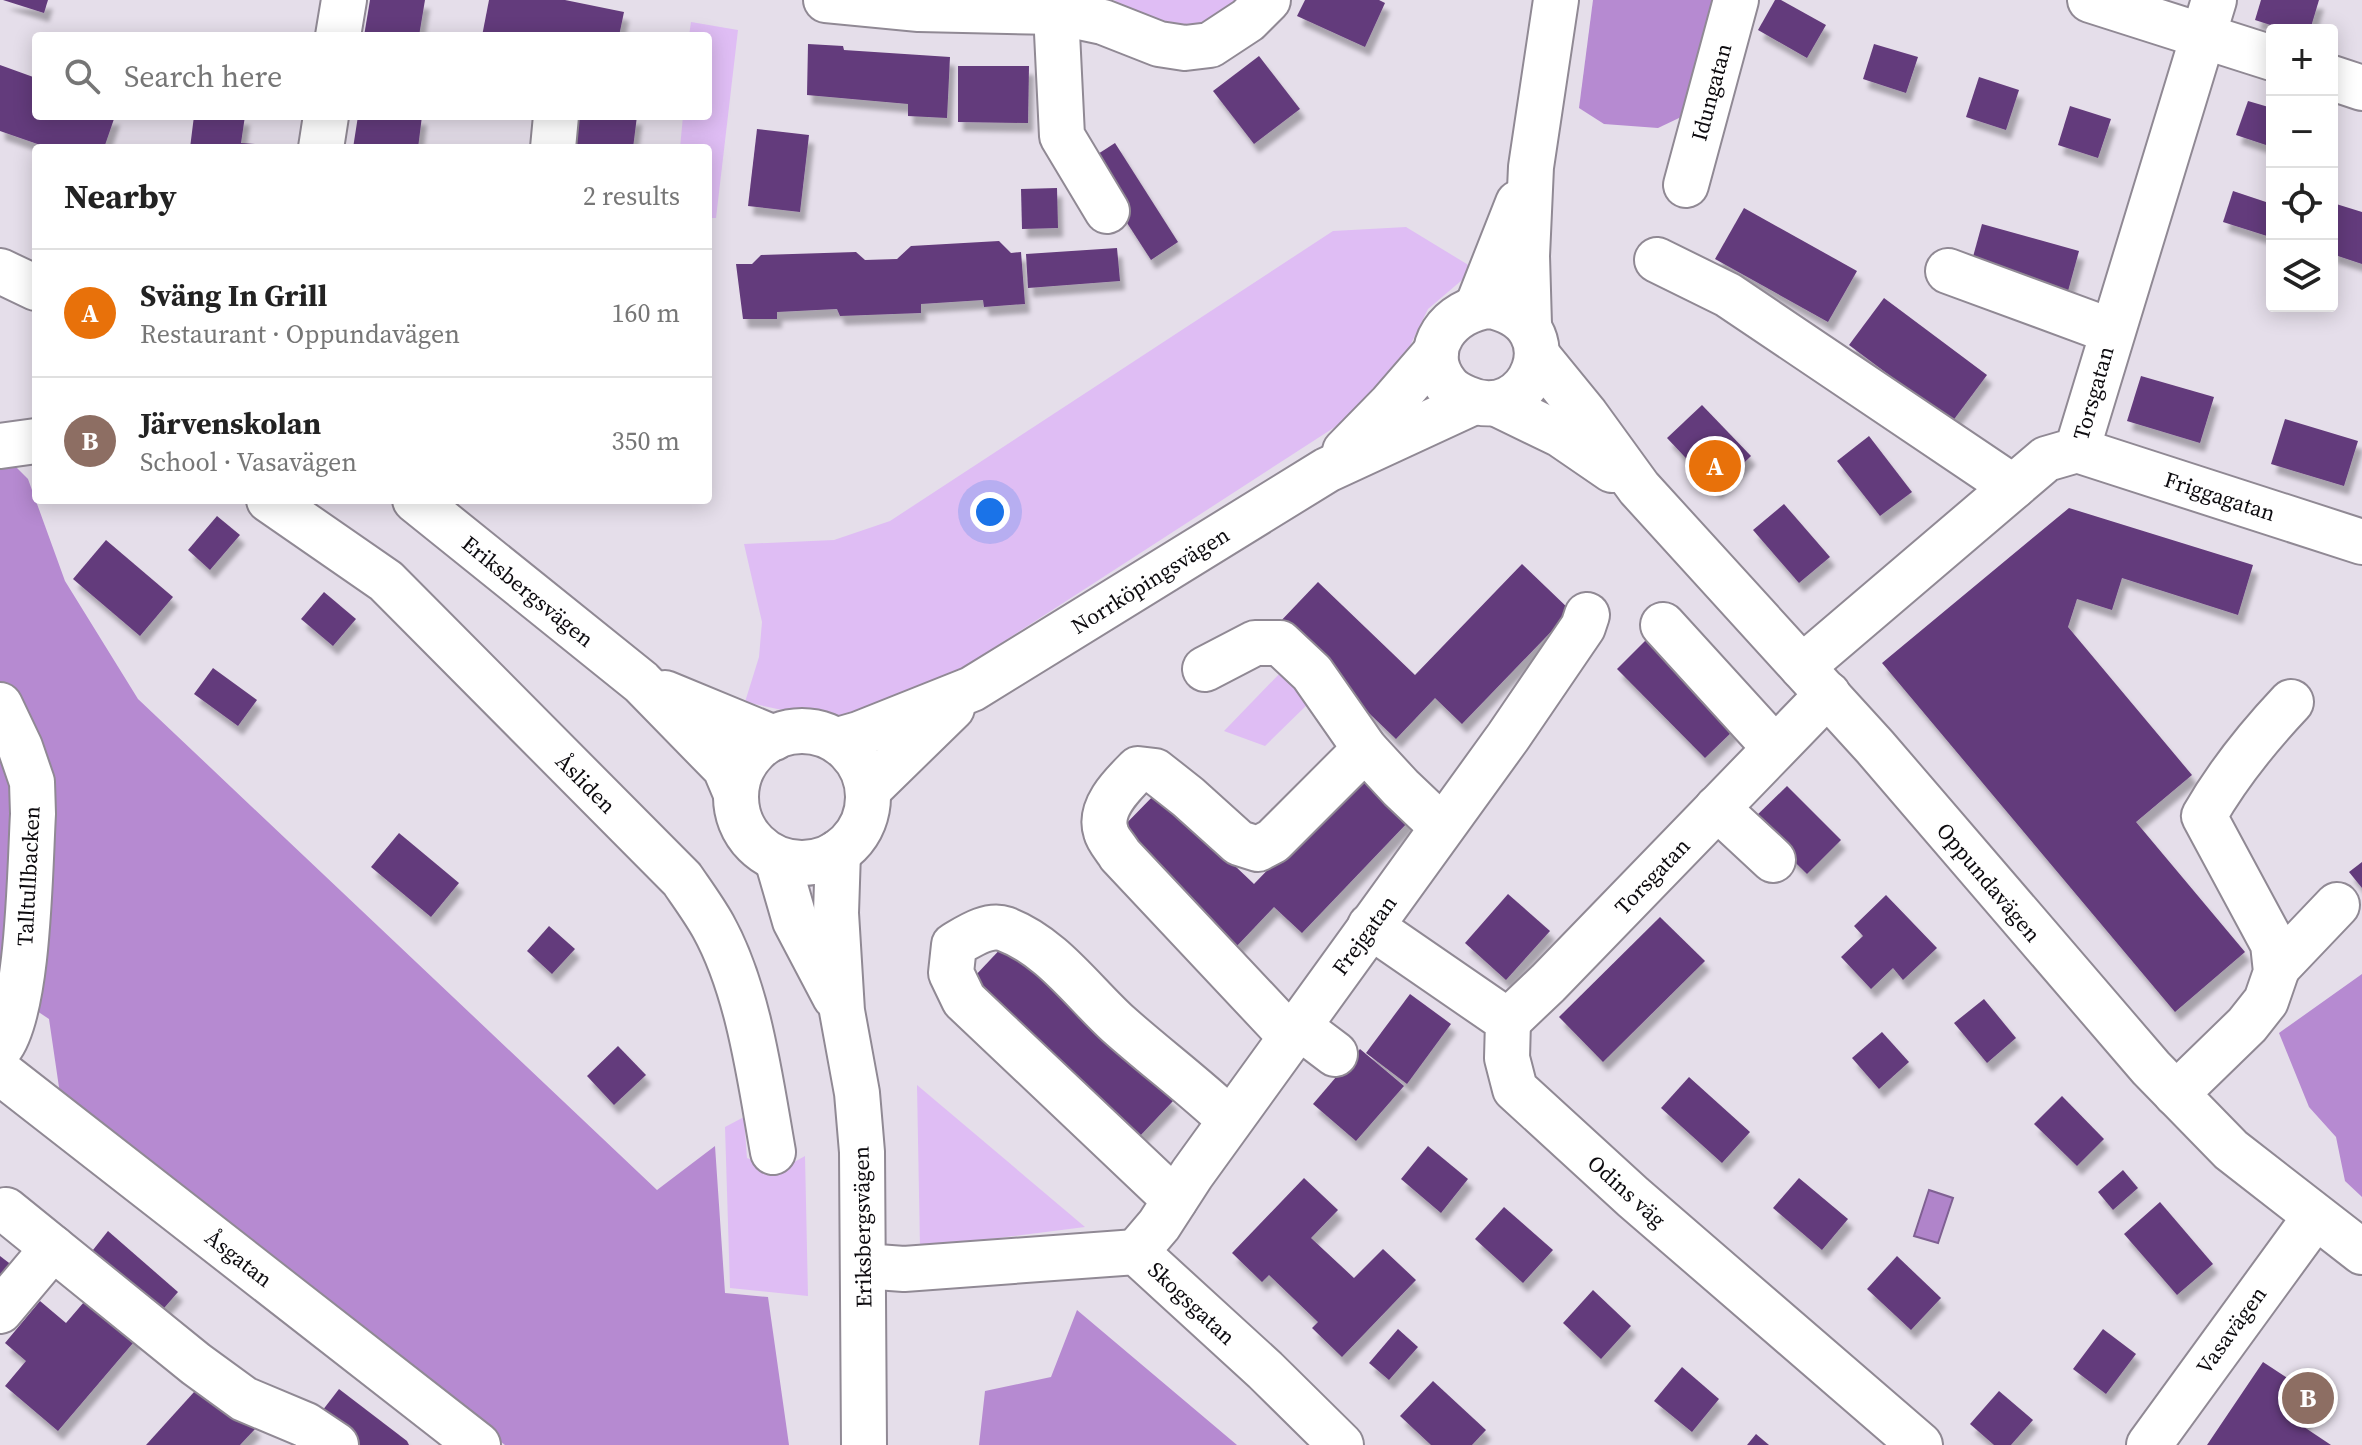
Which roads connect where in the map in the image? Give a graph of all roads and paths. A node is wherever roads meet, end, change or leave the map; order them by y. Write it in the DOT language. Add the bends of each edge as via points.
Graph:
graph roads {
  1 [pos="344,0"];
  2 [pos="826,0"];
  3 [pos="1268,0"];
  4 [pos="1556,0"];
  5 [pos="1736,0"];
  6 [pos="2090,0"];
  7 [pos="1056,12"];
  8 [pos="2209,17"];
  9 [pos="339,32"];
  10 [pos="2266,54"];
  11 [pos="2338,80"];
  12 [pos="2362,88"];
  13 [pos="325,120"];
  14 [pos="556,120"];
  15 [pos="322,144"];
  16 [pos="553,144"];
  17 [pos="1531,167"];
  18 [pos="1686,185"];
  19 [pos="1107,211"];
  20 [pos="1657,260"];
  21 [pos="0,271"];
  22 [pos="1948,271"];
  23 [pos="32,286"];
  24 [pos="1477,307"];
  25 [pos="2111,331"];
  26 [pos="1533,340"];
  27 [pos="1436,352"];
  28 [pos="1486,403"];
  29 [pos="32,442"];
  30 [pos="0,446"];
  31 [pos="2077,450"];
  32 [pos="1327,470"];
  33 [pos="2013,487"];
  34 [pos="1639,488"];
  35 [pos="275,504"];
  36 [pos="420,504"];
  37 [pos="2362,542"];
  38 [pos="1587,615"];
  39 [pos="1663,625"];
  40 [pos="1205,669"];
  41 [pos="1815,681"];
  42 [pos="641,682"];
  43 [pos="972,689"];
  44 [pos="2291,702"];
  45 [pos="0,705"];
  46 [pos="774,738"];
  47 [pos="838,740"];
  48 [pos="1775,748"];
  49 [pos="1365,749"];
  50 [pos="868,790"];
  51 [pos="736,794"];
  52 [pos="1717,808"];
  53 [pos="1442,827"];
  54 [pos="838,852"];
  55 [pos="777,859"];
  56 [pos="1773,860"];
  57 [pos="2337,905"];
  58 [pos="1370,926"];
  59 [pos="2276,969"];
  60 [pos="842,1011"];
  61 [pos="1508,1021"];
  62 [pos="1294,1031"];
  63 [pos="0,1048"];
  64 [pos="1335,1054"];
  65 [pos="0,1072"];
  66 [pos="2176,1094"];
  67 [pos="1230,1120"];
  68 [pos="773,1152"];
  69 [pos="1175,1200"];
  70 [pos="6,1210"];
  71 [pos="2315,1217"];
  72 [pos="53,1248"];
  73 [pos="1136,1252"];
  74 [pos="2362,1252"];
  75 [pos="863,1266"];
  76 [pos="0,1311"];
  77 [pos="288,1433"];
  78 [pos="336,1445"];
  79 [pos="478,1445"];
  80 [pos="864,1445"];
  81 [pos="1341,1445"];
  82 [pos="1920,1445"];
  83 [pos="2149,1445"];
  1 -- 9 [label="street"];
  2 -- 7 [label="street" via="919,9"];
  3 -- 7 [label="street" via="1210,45 1185,48"];
  4 -- 17 [label="street"];
  5 -- 18 [label="street, Idungatan"];
  6 -- 8 [label="street"];
  7 -- 19 [label="street" via="1062,136"];
  8 -- 10 [label="street"];
  8 -- 25 [label="street, Torsgatan"];
  11 -- 12 [label="street"];
  13 -- 15 [label="street"];
  14 -- 16 [label="street"];
  17 -- 24 [label="street"];
  17 -- 26 [label="street" via="1527,256"];
  20 -- 33 [label="street" via="1728,295"];
  21 -- 23 [label="street"];
  22 -- 25 [label="street"];
  24 -- 26 [label="street" via="1517,315"];
  24 -- 27 [label="street" via="1448,324"];
  25 -- 31 [label="street, Torsgatan"];
  26 -- 28 [label="street" via="1526,385 1517,395"];
  26 -- 34 [label="street, Oppundavägen"];
  27 -- 28 [label="street" via="1446,385"];
  27 -- 32 [label="street, Norrköpingsvägen"];
  28 -- 32 [label="street, Norrköpingsvägen"];
  28 -- 34 [label="street, Oppundavägen" via="1561,435"];
  29 -- 30 [label="street"];
  31 -- 33 [label="street, Torsgatan" via="2046,459"];
  31 -- 37 [label="street, Friggagatan"];
  32 -- 43 [label="street, Norrköpingsvägen"];
  33 -- 41 [label="street, Torsgatan"];
  34 -- 41 [label="street, Oppundavägen"];
  35 -- 68 [label="street, Åsliden" via="386,581 682,879 714,927 737,985"];
  36 -- 42 [label="street, Eriksbergsvägen"];
  38 -- 53 [label="street, Frejgatan"];
  39 -- 48 [label="street"];
  40 -- 49 [label="street" via="1255,643 1280,643 1312,673"];
  41 -- 48 [label="street, Torsgatan"];
  41 -- 66 [label="street, Oppundavägen"];
  42 -- 46 [label="street, Eriksbergsvägen"];
  42 -- 51 [label="street, Eriksbergsvägen" via="725,768"];
  43 -- 47 [label="street, Norrköpingsvägen"];
  43 -- 50 [label="street, Norrköpingsvägen"];
  44 -- 59 [label="street" via="2221,785 2204,816 2273,944"];
  45 -- 63 [label="street, Talltullbacken" via="32,782 33,814 19,1003"];
  46 -- 47 [label="street" via="807,732"];
  46 -- 51 [label="street" via="745,764"];
  47 -- 50 [label="street" via="860,763"];
  48 -- 52 [label="street, Torsgatan"];
  49 -- 53 [label="street"];
  49 -- 62 [label="street" via="1273,841 1258,849 1239,843 1155,771 1138,769 1106,812 1106,832 1120,855"];
  50 -- 54 [label="street" via="859,829"];
  51 -- 55 [label="street" via="737,811 750,838"];
  52 -- 56 [label="street"];
  52 -- 61 [label="street, Torsgatan"];
  53 -- 58 [label="street, Frejgatan"];
  54 -- 55 [label="street" via="812,862"];
  54 -- 60 [label="street, Eriksbergsvägen"];
  55 -- 60 [label="street, Eriksbergsvägen" via="795,921"];
  57 -- 59 [label="street"];
  58 -- 61 [label="street"];
  58 -- 62 [label="street, Frejgatan"];
  59 -- 66 [label="street" via="2266,1001 2247,1025"];
  60 -- 75 [label="street, Eriksbergsvägen" via="862,1152"];
  61 -- 82 [label="street, Odins väg" via="1507,1058 1515,1089"];
  62 -- 64 [label="street"];
  62 -- 67 [label="street, Frejgatan"];
  65 -- 79 [label="street, Åsgatan"];
  66 -- 71 [label="street, Oppundavägen" via="2231,1150"];
  67 -- 69 [label="street, Frejgatan"];
  67 -- 69 [label="street" via="1041,949 1002,928 979,931 954,945 951,973 964,1000"];
  69 -- 73 [label="street, Frejgatan"];
  70 -- 72 [label="street"];
  71 -- 74 [label="street, Oppundavägen"];
  71 -- 83 [label="street, Vasavägen"];
  72 -- 76 [label="street"];
  72 -- 77 [label="street"];
  73 -- 75 [label="street, Skogsgatan" via="904,1269"];
  73 -- 81 [label="street, Skogsgatan"];
  75 -- 80 [label="street, Eriksbergsvägen"];
  77 -- 78 [label="street"];
}
